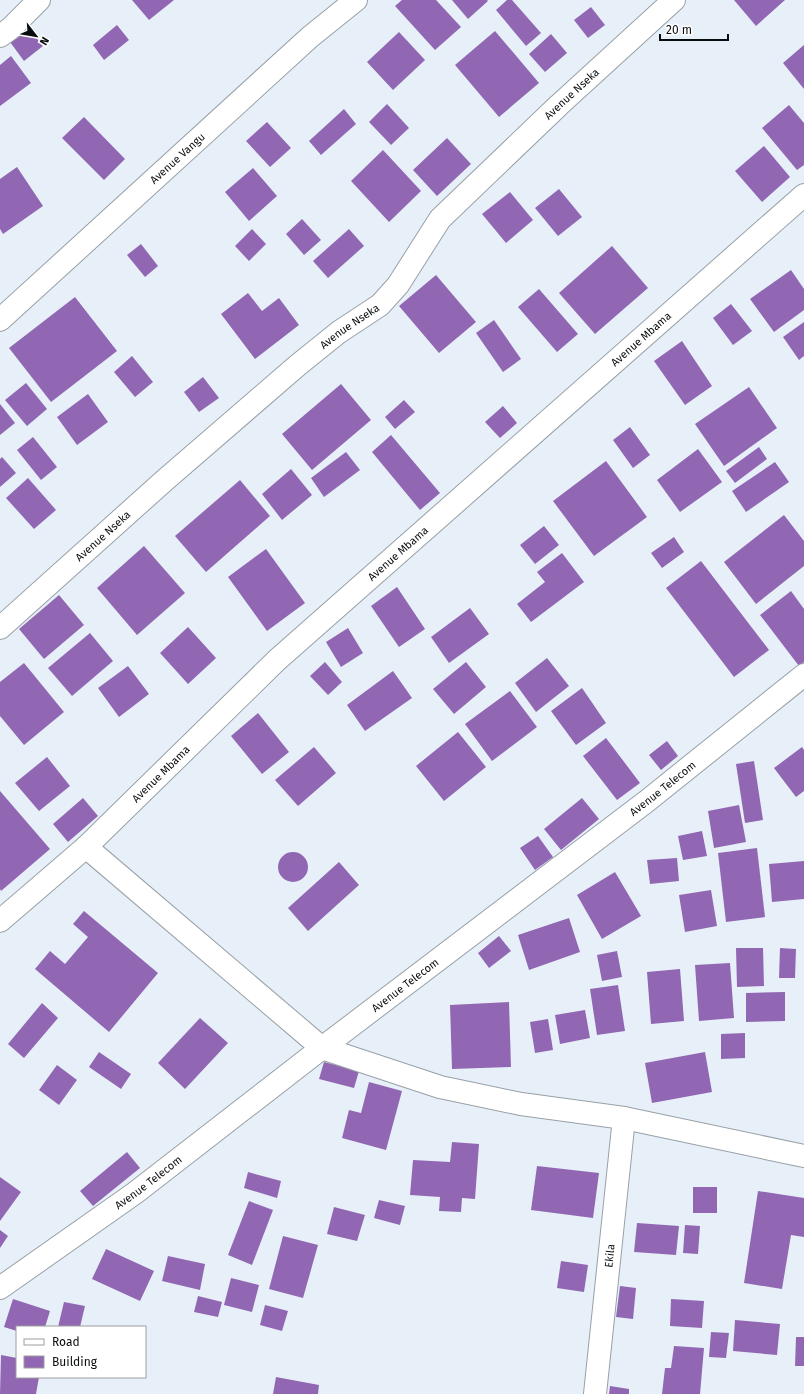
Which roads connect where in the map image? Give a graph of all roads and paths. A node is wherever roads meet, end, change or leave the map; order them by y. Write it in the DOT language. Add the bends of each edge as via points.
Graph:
graph roads {
  1 [pos="38,0"];
  2 [pos="356,0"];
  3 [pos="674,0"];
  4 [pos="0,36"];
  5 [pos="804,195"];
  6 [pos="0,320"];
  7 [pos="0,628"];
  8 [pos="804,675"];
  9 [pos="86,847"];
  10 [pos="0,921"];
  11 [pos="322,1048"];
  12 [pos="624,1118"];
  13 [pos="804,1156"];
  14 [pos="0,1288"];
  15 [pos="595,1394"];
  1 -- 4 [label="street"];
  2 -- 6 [label="street, Avenue Vangu" via="310,37"];
  3 -- 7 [label="street, Avenue Nseka" via="440,219 398,285 380,305 339,332 298,365"];
  5 -- 9 [label="street, Avenue Mbama" via="277,660"];
  8 -- 11 [label="street, Avenue Telecom" via="647,801"];
  9 -- 10 [label="street, Avenue Mbama"];
  9 -- 11 [label="street"];
  11 -- 12 [label="street" via="440,1087 521,1104"];
  11 -- 14 [label="street, Avenue Telecom" via="135,1193"];
  12 -- 13 [label="street"];
  12 -- 15 [label="street, Ekila"];
}
